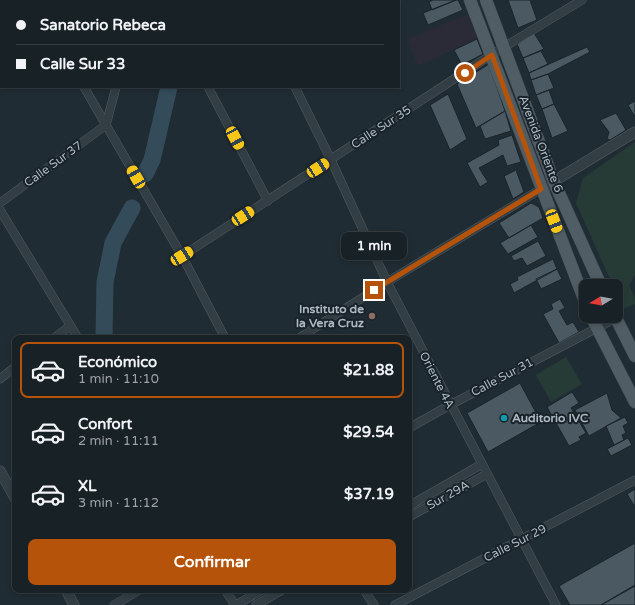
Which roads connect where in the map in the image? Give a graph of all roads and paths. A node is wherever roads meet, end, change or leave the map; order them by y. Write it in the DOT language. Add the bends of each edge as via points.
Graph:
graph roads {
  1 [pos="470,0"];
  2 [pos="486,0"];
  3 [pos="582,0"];
  4 [pos="504,48"];
  5 [pos="492,55"];
  6 [pos="85,88"];
  7 [pos="116,88"];
  8 [pos="209,88"];
  9 [pos="295,88"];
  10 [pos="106,125"];
  11 [pos="635,132"];
  12 [pos="331,160"];
  13 [pos="554,182"];
  14 [pos="541,189"];
  15 [pos="268,201"];
  16 [pos="0,203"];
  17 [pos="0,210"];
  18 [pos="182,256"];
  19 [pos="598,279"];
  20 [pos="387,282"];
  21 [pos="579,286"];
  22 [pos="586,323"];
  23 [pos="595,323"];
  24 [pos="618,323"];
  25 [pos="70,326"];
  26 [pos="58,335"];
  27 [pos="76,335"];
  28 [pos="223,335"];
  29 [pos="304,335"];
  30 [pos="635,356"];
  31 [pos="12,369"];
  32 [pos="0,379"];
  33 [pos="635,402"];
  34 [pos="450,405"];
  35 [pos="412,426"];
  36 [pos="482,464"];
  37 [pos="0,471"];
  38 [pos="487,474"];
  39 [pos="635,480"];
  40 [pos="12,493"];
  41 [pos="412,504"];
  42 [pos="412,515"];
  43 [pos="522,539"];
  44 [pos="68,593"];
  45 [pos="134,593"];
  46 [pos="228,593"];
  47 [pos="257,593"];
  48 [pos="277,593"];
  49 [pos="366,593"];
  50 [pos="74,605"];
  51 [pos="114,605"];
  52 [pos="235,605"];
  53 [pos="256,605"];
  54 [pos="374,605"];
  55 [pos="395,605"];
  56 [pos="556,605"];
  1 -- 5 [label="main road, Avenida Oriente 6"];
  2 -- 4 [label="main road, Avenida Oriente 6"];
  3 -- 4 [label="street, Calle Sur 35"];
  4 -- 5 [label="street, Calle Sur 35"];
  4 -- 13 [label="main road, Avenida Oriente 6"];
  5 -- 12 [label="street, Calle Sur 35"];
  5 -- 14 [label="main road, Avenida Oriente 6"];
  6 -- 10 [label="street"];
  7 -- 10 [label="street"];
  8 -- 15 [label="street"];
  9 -- 12 [label="street, Oriente 4A"];
  10 -- 16 [label="street, Calle Sur 37"];
  10 -- 18 [label="street"];
  11 -- 13 [label="street"];
  12 -- 15 [label="street, Calle Sur 35"];
  12 -- 20 [label="street, Oriente 4A"];
  13 -- 14 [label="street"];
  13 -- 19 [label="main road, Avenida Oriente 6"];
  14 -- 20 [label="street"];
  14 -- 21 [label="main road, Avenida Oriente 6"];
  15 -- 18 [label="street, Calle Sur 35"];
  17 -- 25 [label="street"];
  18 -- 28 [label="street"];
  20 -- 29 [label="street"];
  20 -- 34 [label="street, Oriente 4A"];
  22 -- 34 [label="street, Calle Sur 31"];
  23 -- 33 [label="main road"];
  24 -- 30 [label="main road"];
  25 -- 26 [label="street"];
  25 -- 27 [label="street"];
  31 -- 32 [label="street"];
  34 -- 35 [label="street, Calle Sur 31"];
  34 -- 36 [label="street, Oriente 4A"];
  36 -- 38 [label="street, Oriente 4A"];
  36 -- 41 [label="street, Sur 29A"];
  37 -- 40 [label="street"];
  38 -- 42 [label="street, Sur 29A"];
  38 -- 43 [label="street, Oriente 4A"];
  39 -- 43 [label="street, Calle Sur 29"];
  43 -- 55 [label="street, Calle Sur 29"];
  43 -- 56 [label="street, Oriente 4A"];
  44 -- 50 [label="street"];
  45 -- 51 [label="street"];
  46 -- 52 [label="street"];
  47 -- 52 [label="street"];
  48 -- 53 [label="street"];
  49 -- 54 [label="street"];
}
